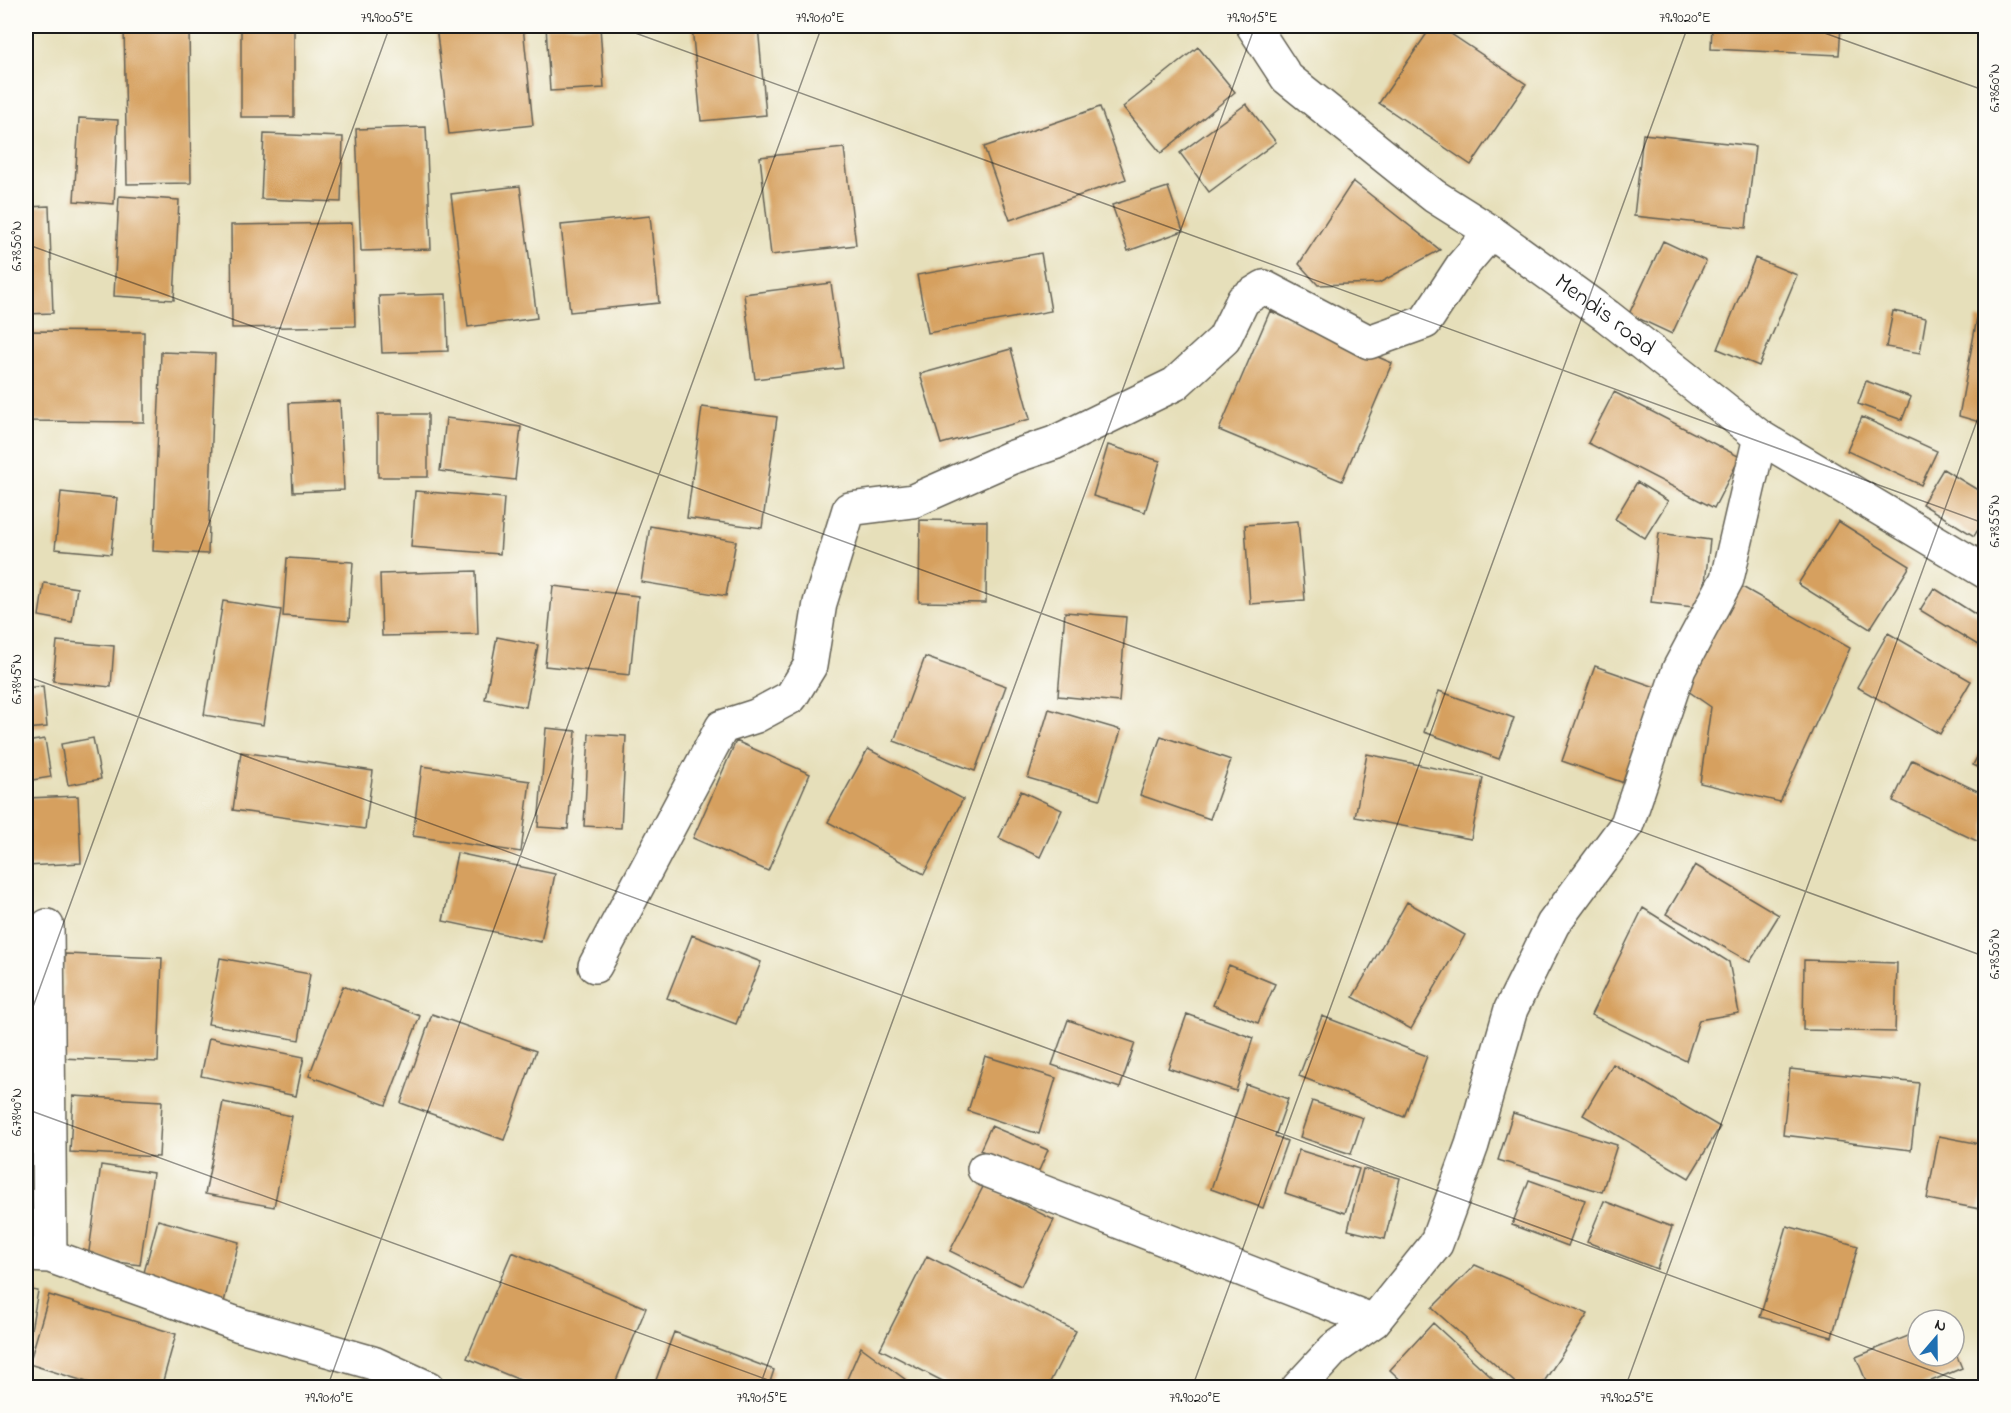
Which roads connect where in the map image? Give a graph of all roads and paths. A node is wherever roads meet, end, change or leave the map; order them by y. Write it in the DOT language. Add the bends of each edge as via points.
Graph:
graph roads {
  1 [pos="1253,26"];
  2 [pos="1491,232"];
  3 [pos="1760,437"];
  4 [pos="1986,572"];
  5 [pos="47,926"];
  6 [pos="595,966"];
  7 [pos="984,1169"];
  8 [pos="38,1256"];
  9 [pos="1374,1322"];
  10 [pos="428,1388"];
  11 [pos="1298,1388"];
  1 -- 2 [label="street, Mendis road" via="1287,78 1434,196"];
  2 -- 3 [label="street, Mendis road" via="1607,316"];
  2 -- 6 [label="street" via="1462,266 1425,322 1369,342 1263,287 1243,300 1224,339 1175,384 1054,443 913,501 849,509 820,603 810,666 792,697 756,716 722,726"];
  3 -- 4 [label="street, Mendis road"];
  3 -- 9 [label="street" via="1727,579 1679,669 1627,824 1553,924 1511,1010 1472,1145 1436,1244"];
  5 -- 8 [label="street"];
  7 -- 9 [label="street"];
  8 -- 10 [label="street" via="240,1325 373,1363"];
  9 -- 11 [label="street" via="1334,1349"];
}
